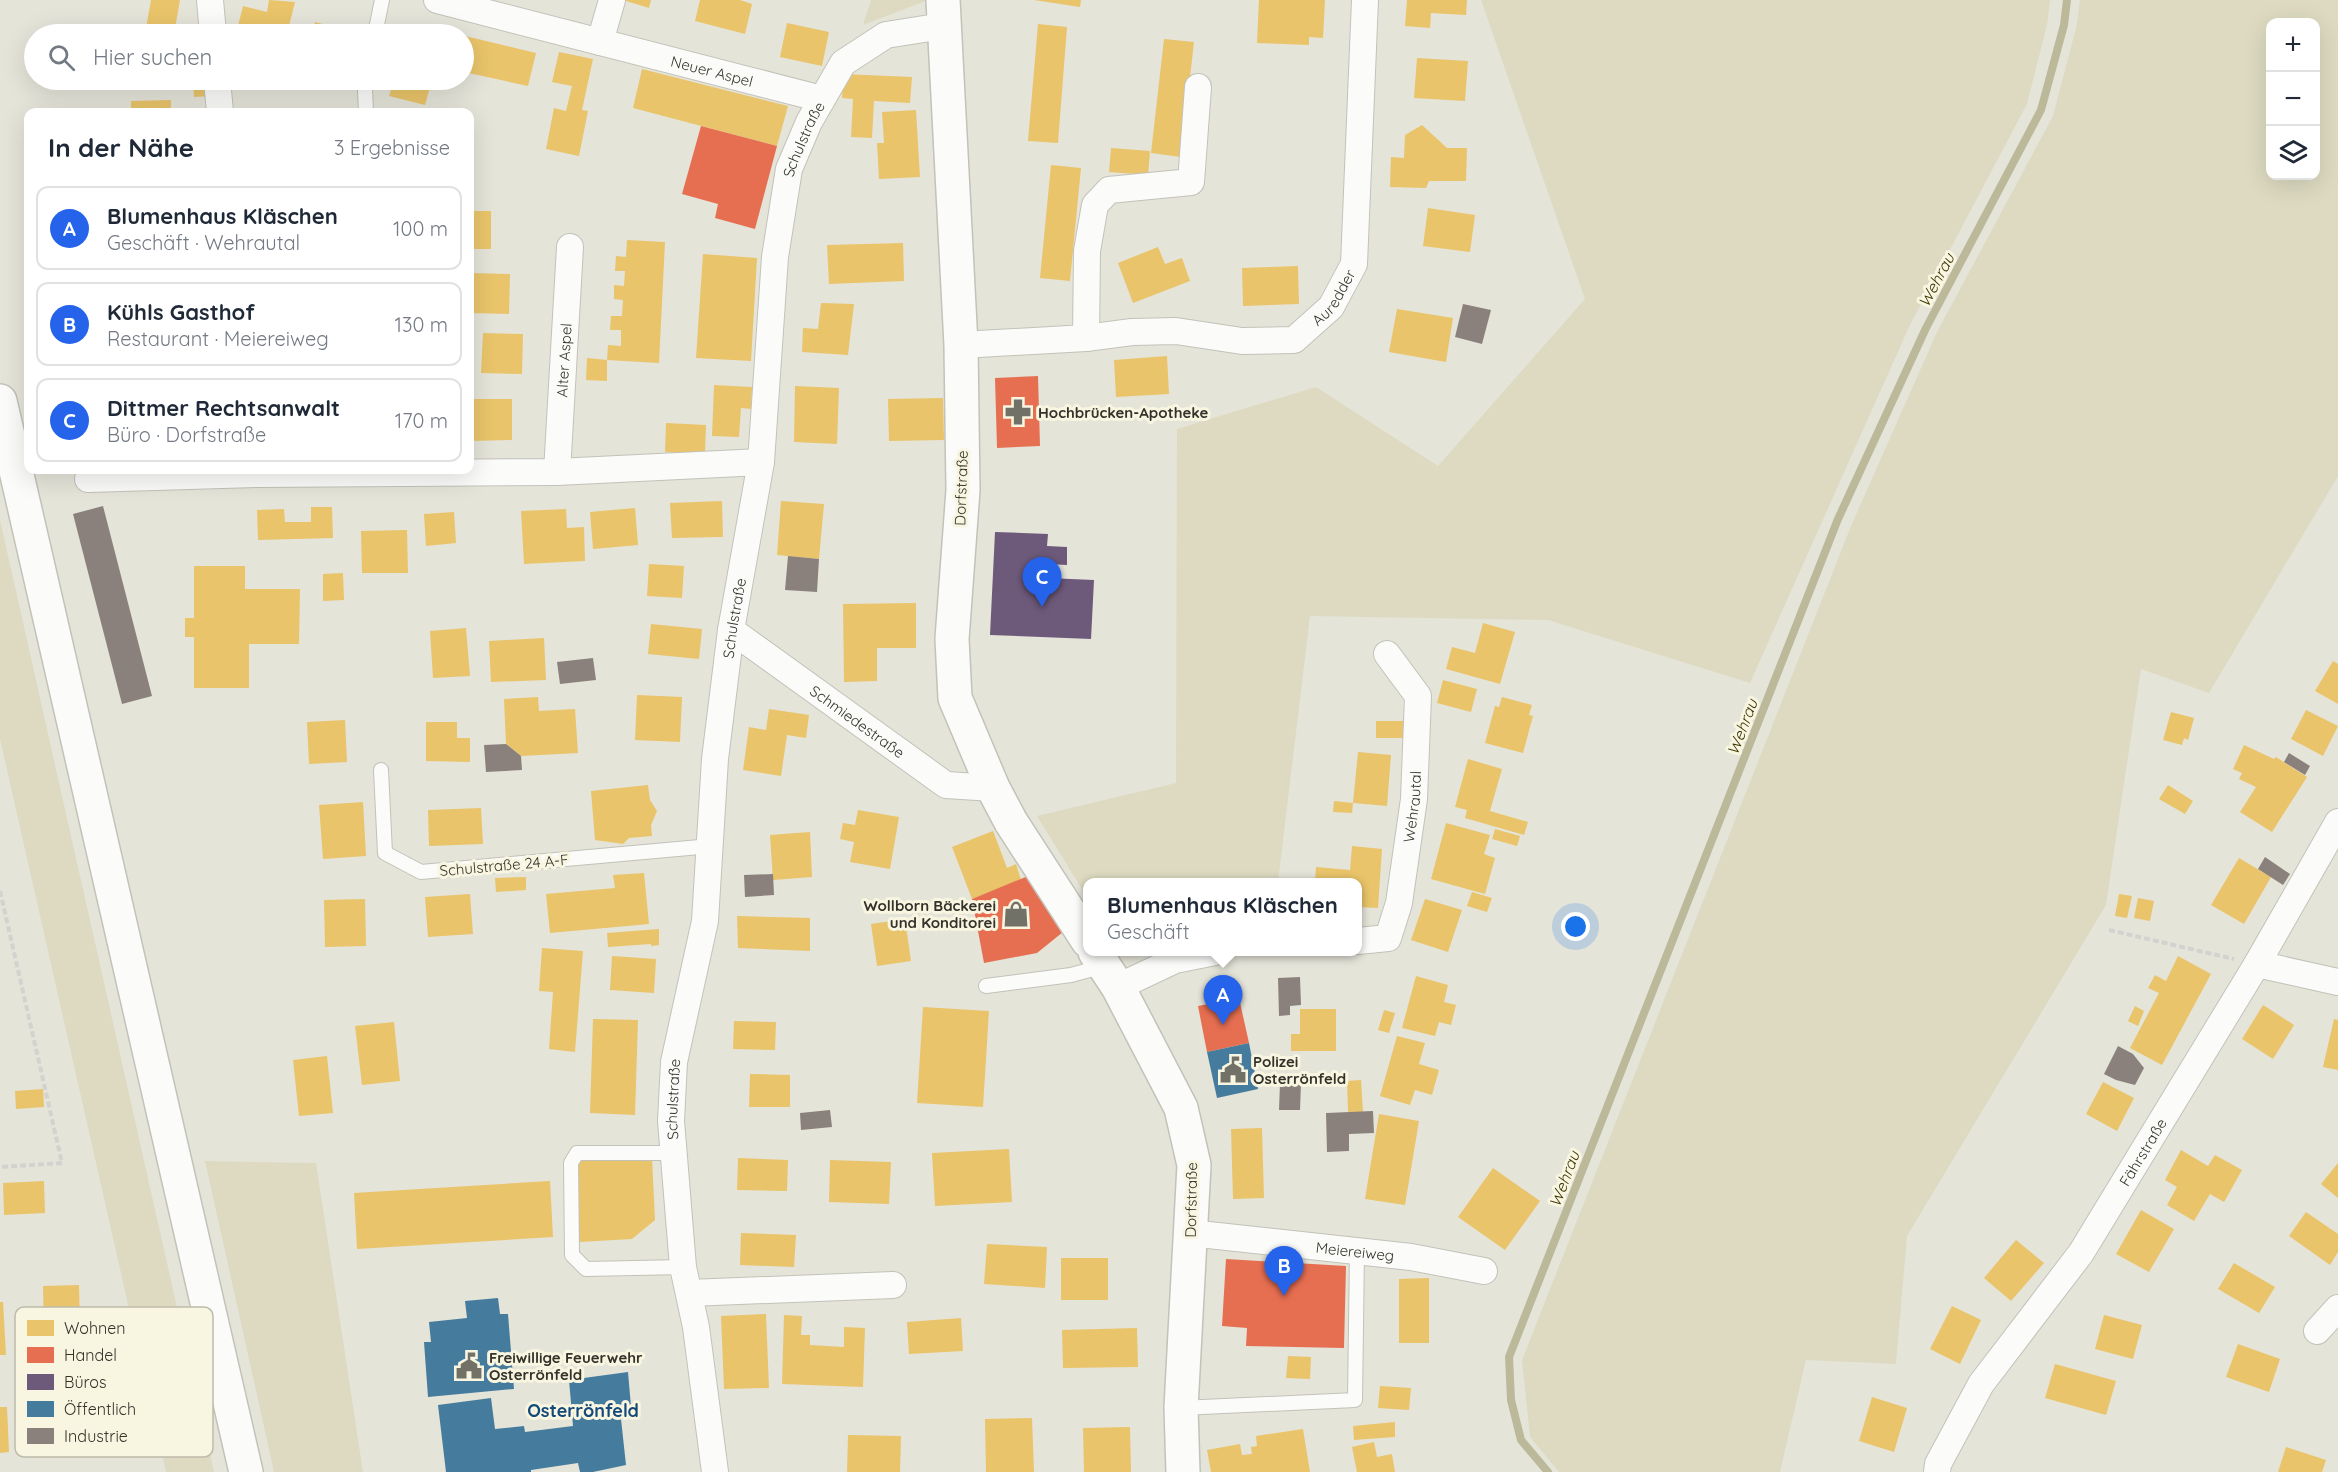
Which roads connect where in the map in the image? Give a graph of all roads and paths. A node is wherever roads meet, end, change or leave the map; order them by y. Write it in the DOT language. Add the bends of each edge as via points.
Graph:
graph roads {
  1 [pos="210,0"];
  2 [pos="382,0"];
  3 [pos="437,0"];
  4 [pos="612,0"];
  5 [pos="1365,0"];
  6 [pos="943,13"];
  7 [pos="212,24"];
  8 [pos="377,24"];
  9 [pos="600,42"];
  10 [pos="1198,87"];
  11 [pos="218,90"];
  12 [pos="364,90"];
  13 [pos="822,99"];
  14 [pos="220,108"];
  15 [pos="366,108"];
  16 [pos="570,247"];
  17 [pos="1086,338"];
  18 [pos="961,345"];
  19 [pos="0,401"];
  20 [pos="761,462"];
  21 [pos="474,472"];
  22 [pos="557,472"];
  23 [pos="209,474"];
  24 [pos="88,479"];
  25 [pos="732,630"];
  26 [pos="1387,654"];
  27 [pos="381,770"];
  28 [pos="993,788"];
  29 [pos="2338,822"];
  30 [pos="711,846"];
  31 [pos="0,891"];
  32 [pos="2109,930"];
  33 [pos="1083,933"];
  34 [pos="1362,941"];
  35 [pos="1193,956"];
  36 [pos="1101,961"];
  37 [pos="2257,964"];
  38 [pos="2338,982"];
  39 [pos="986,986"];
  40 [pos="674,1153"];
  41 [pos="0,1167"];
  42 [pos="1190,1233"];
  43 [pos="1357,1251"];
  44 [pos="683,1267"];
  45 [pos="1484,1271"];
  46 [pos="893,1285"];
  47 [pos="689,1293"];
  48 [pos="208,1307"];
  49 [pos="2338,1308"];
  50 [pos="213,1328"];
  51 [pos="2316,1331"];
  52 [pos="1181,1408"];
  53 [pos="246,1472"];
  54 [pos="716,1472"];
  55 [pos="1183,1472"];
  56 [pos="1937,1472"];
  1 -- 7 [label="street"];
  2 -- 8 [label="lane"];
  3 -- 9 [label="street, Neuer Aspel"];
  4 -- 9 [label="street"];
  5 -- 17 [label="street, Auredder" via="1354,264 1331,307 1294,340 1242,341 1176,331"];
  6 -- 13 [label="street, Schulstraße" via="886,35 843,63"];
  6 -- 18 [label="main road, Dorfstraße"];
  9 -- 13 [label="street, Neuer Aspel"];
  10 -- 17 [label="street" via="1191,182 1109,190 1095,205 1087,251"];
  11 -- 14 [label="street"];
  12 -- 15 [label="lane"];
  13 -- 20 [label="street, Schulstraße" via="789,169 775,257"];
  16 -- 22 [label="street, Alter Aspel"];
  17 -- 18 [label="street, Auredder"];
  18 -- 28 [label="main road, Dorfstraße" via="963,489 952,639 955,698"];
  19 -- 48 [label="main road"];
  20 -- 22 [label="street"];
  20 -- 25 [label="street, Schulstraße"];
  21 -- 22 [label="street"];
  23 -- 24 [label="street"];
  25 -- 28 [label="street, Schmiedestraße" via="946,785"];
  25 -- 30 [label="street, Schulstraße" via="715,759"];
  26 -- 34 [label="street, Wehrautal" via="1418,696 1414,799 1399,903 1389,938"];
  27 -- 30 [label="lane, Schulstraße 24 A-F" via="385,853 421,872"];
  28 -- 33 [label="main road, Dorfstraße"];
  29 -- 37 [label="street, Fährstraße"];
  30 -- 40 [label="street, Schulstraße" via="705,921 674,1062"];
  31 -- 41 [label="path" via="62,1163"];
  32 -- 37 [label="path"];
  35 -- 36 [label="street" via="1175,960"];
  36 -- 39 [label="lane" via="1071,975"];
  36 -- 42 [label="main road, Dorfstraße" via="1181,1108 1194,1165"];
  37 -- 38 [label="street"];
  37 -- 56 [label="street, Fährstraße" via="2081,1253 1981,1384"];
  40 -- 44 [label="street, Schulstraße"];
  40 -- 44 [label="lane" via="577,1153 571,1162 572,1255 586,1269"];
  42 -- 43 [label="street, Meiereiweg"];
  42 -- 52 [label="main road, Dorfstraße"];
  43 -- 45 [label="street, Meiereiweg"];
  43 -- 52 [label="lane" via="1355,1400"];
  44 -- 47 [label="street, Schulstraße"];
  46 -- 47 [label="street"];
  47 -- 54 [label="street, Schulstraße"];
  49 -- 51 [label="street"];
  50 -- 53 [label="main road"];
  52 -- 55 [label="main road, Dorfstraße"];
}
